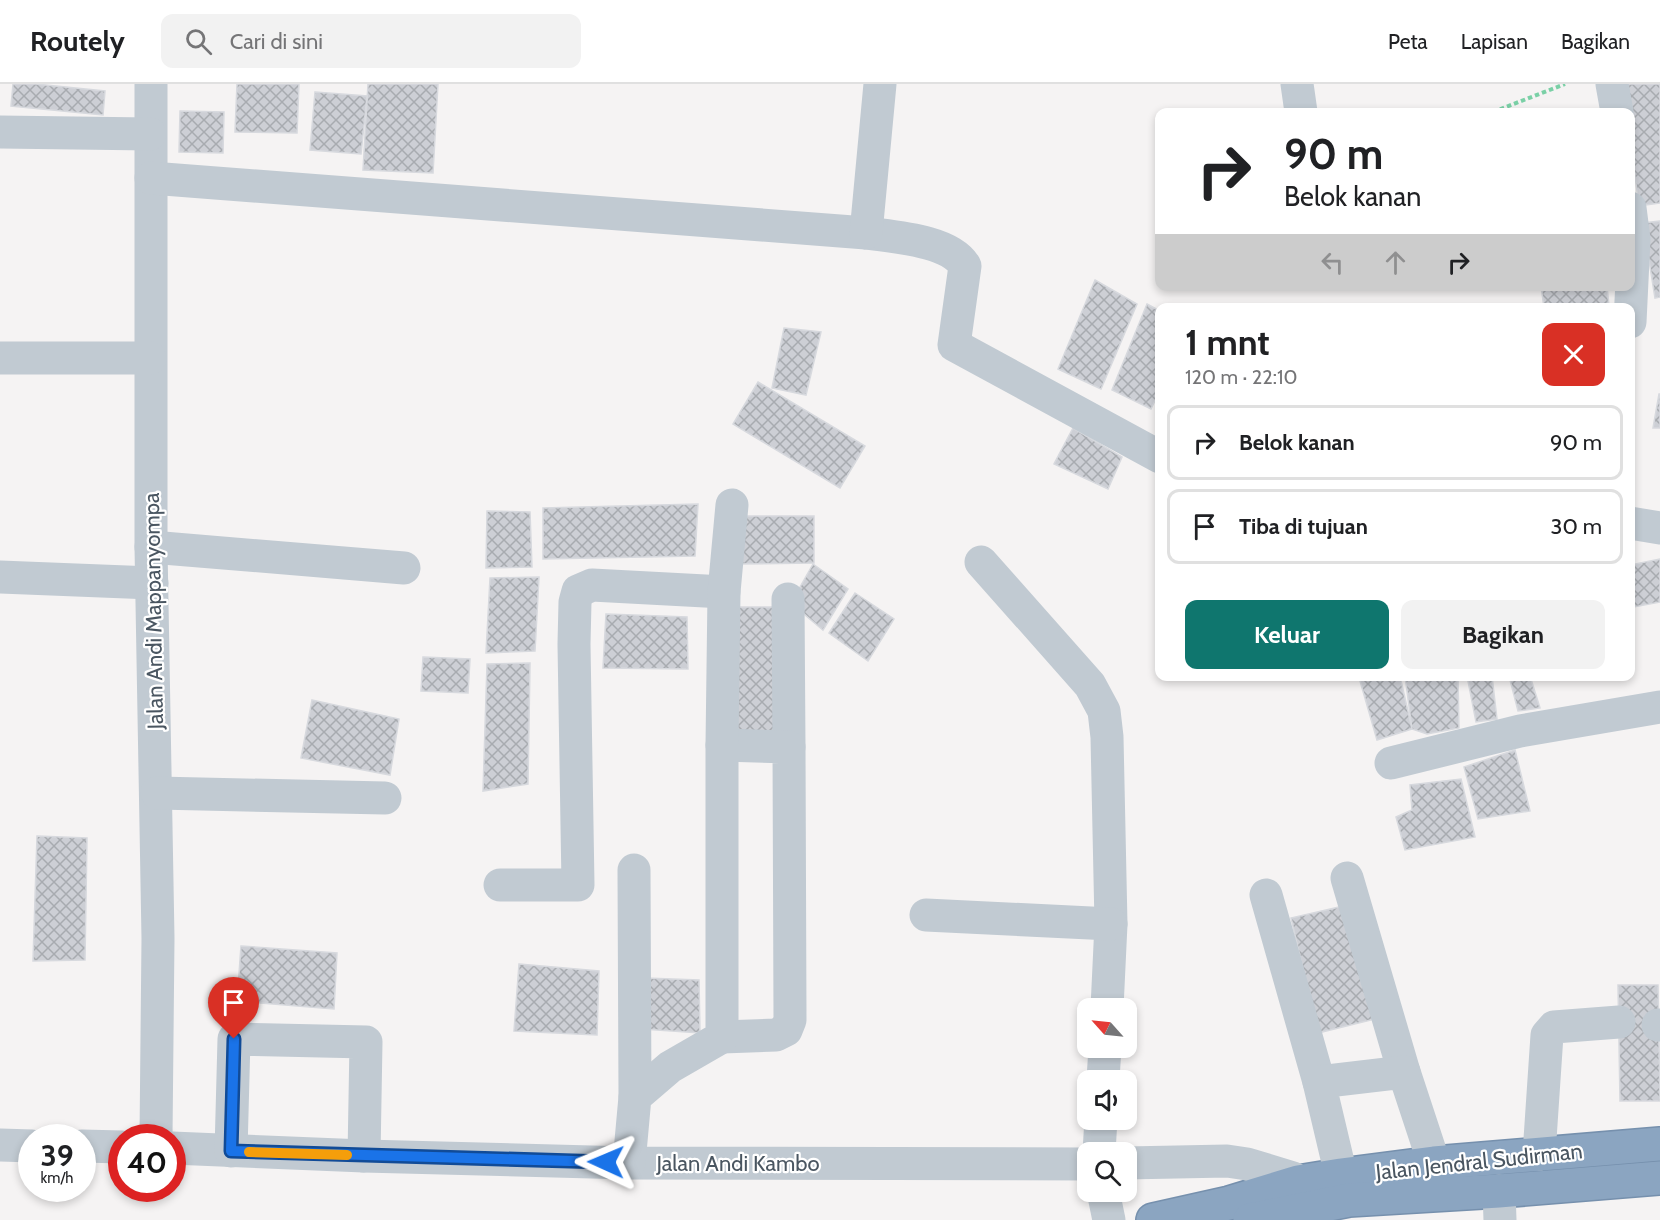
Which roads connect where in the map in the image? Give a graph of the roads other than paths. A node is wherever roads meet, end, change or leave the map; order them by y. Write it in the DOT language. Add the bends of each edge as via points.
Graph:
graph roads {
  1 [pos="151,84"];
  2 [pos="880,84"];
  3 [pos="1297,84"];
  4 [pos="1612,84"];
  5 [pos="1300,108"];
  6 [pos="1616,108"];
  7 [pos="0,132"];
  8 [pos="150,134"];
  9 [pos="151,178"];
  10 [pos="866,233"];
  11 [pos="0,358"];
  12 [pos="150,358"];
  13 [pos="1155,454"];
  14 [pos="732,505"];
  15 [pos="1635,524"];
  16 [pos="1660,528"];
  17 [pos="151,547"];
  18 [pos="981,562"];
  19 [pos="404,568"];
  20 [pos="0,577"];
  21 [pos="152,583"];
  22 [pos="724,592"];
  23 [pos="788,599"];
  24 [pos="1660,707"];
  25 [pos="722,745"];
  26 [pos="789,747"];
  27 [pos="1391,763"];
  28 [pos="157,793"];
  29 [pos="385,798"];
  30 [pos="634,870"];
  31 [pos="1347,878"];
  32 [pos="500,885"];
  33 [pos="1266,895"];
  34 [pos="926,915"];
  35 [pos="1111,924"];
  36 [pos="1107,998"];
  37 [pos="1619,1022"];
  38 [pos="722,1037"];
  39 [pos="1404,1072"];
  40 [pos="1319,1082"];
  41 [pos="635,1096"];
  42 [pos="156,1124"];
  43 [pos="1660,1144"];
  44 [pos="0,1145"];
  45 [pos="18,1146"];
  46 [pos="186,1149"];
  47 [pos="231,1151"];
  48 [pos="1539,1154"];
  49 [pos="364,1156"];
  50 [pos="629,1163"];
  51 [pos="1137,1163"];
  52 [pos="1434,1163"];
  53 [pos="1077,1164"];
  54 [pos="1341,1175"];
  55 [pos="1660,1178"];
  56 [pos="1302,1195"];
  57 [pos="1105,1202"];
  58 [pos="1499,1206"];
  59 [pos="1108,1220"];
  60 [pos="1153,1220"];
  61 [pos="1250,1220"];
  1 -- 8 [label="street, Jalan Andi Mappanyompa"];
  2 -- 10 [label="street"];
  3 -- 5 [label="street"];
  4 -- 6 [label="street"];
  7 -- 8 [label="street"];
  8 -- 9 [label="street, Jalan Andi Mappanyompa"];
  9 -- 10 [label="street"];
  9 -- 12 [label="street, Jalan Andi Mappanyompa"];
  10 -- 13 [label="street" via="929,244 955,254 965,270 954,345"];
  11 -- 12 [label="street"];
  12 -- 17 [label="street, Jalan Andi Mappanyompa"];
  14 -- 22 [label="street"];
  15 -- 16 [label="street"];
  17 -- 19 [label="street"];
  17 -- 21 [label="street, Jalan Andi Mappanyompa"];
  18 -- 35 [label="street" via="1090,685 1104,711"];
  20 -- 21 [label="street"];
  21 -- 28 [label="street, Jalan Andi Mappanyompa"];
  22 -- 25 [label="street"];
  22 -- 32 [label="street" via="592,585 578,591 574,602 574,644 578,885"];
  23 -- 26 [label="street"];
  24 -- 27 [label="street" via="1520,731"];
  25 -- 26 [label="street"];
  25 -- 38 [label="street"];
  26 -- 38 [label="street" via="790,1020 786,1030 776,1035"];
  28 -- 29 [label="street"];
  28 -- 42 [label="street, Jalan Andi Mappanyompa"];
  30 -- 41 [label="street"];
  31 -- 39 [label="street"];
  33 -- 40 [label="street"];
  34 -- 35 [label="street"];
  35 -- 36 [label="street"];
  37 -- 48 [label="street" via="1554,1027 1547,1035"];
  38 -- 41 [label="street" via="670,1067"];
  39 -- 40 [label="street"];
  39 -- 52 [label="street"];
  40 -- 54 [label="street"];
  41 -- 50 [label="street"];
  43 -- 48 [label="highway, Jalan Jendral Sudirman"];
  44 -- 45 [label="street"];
  46 -- 47 [label="street, Jalan Andi Kambo"];
  47 -- 49 [label="street, Jalan Andi Kambo"];
  47 -- 49 [label="street" via="234,1039 366,1042"];
  48 -- 52 [label="highway, Jalan Jendral Sudirman"];
  49 -- 50 [label="street, Jalan Andi Kambo"];
  50 -- 53 [label="street, Jalan Andi Kambo"];
  51 -- 56 [label="street" via="1227,1161 1293,1178"];
  52 -- 54 [label="highway, Jalan Jendral Sudirman"];
  54 -- 56 [label="highway, Jalan Jendral Sudirman"];
  55 -- 58 [label="highway, Jalan Jendral Sudirman"];
  56 -- 58 [label="highway, Jalan Jendral Sudirman"];
  56 -- 60 [label="highway" via="1229,1203"];
  56 -- 61 [label="highway"];
  57 -- 59 [label="street"];
}
